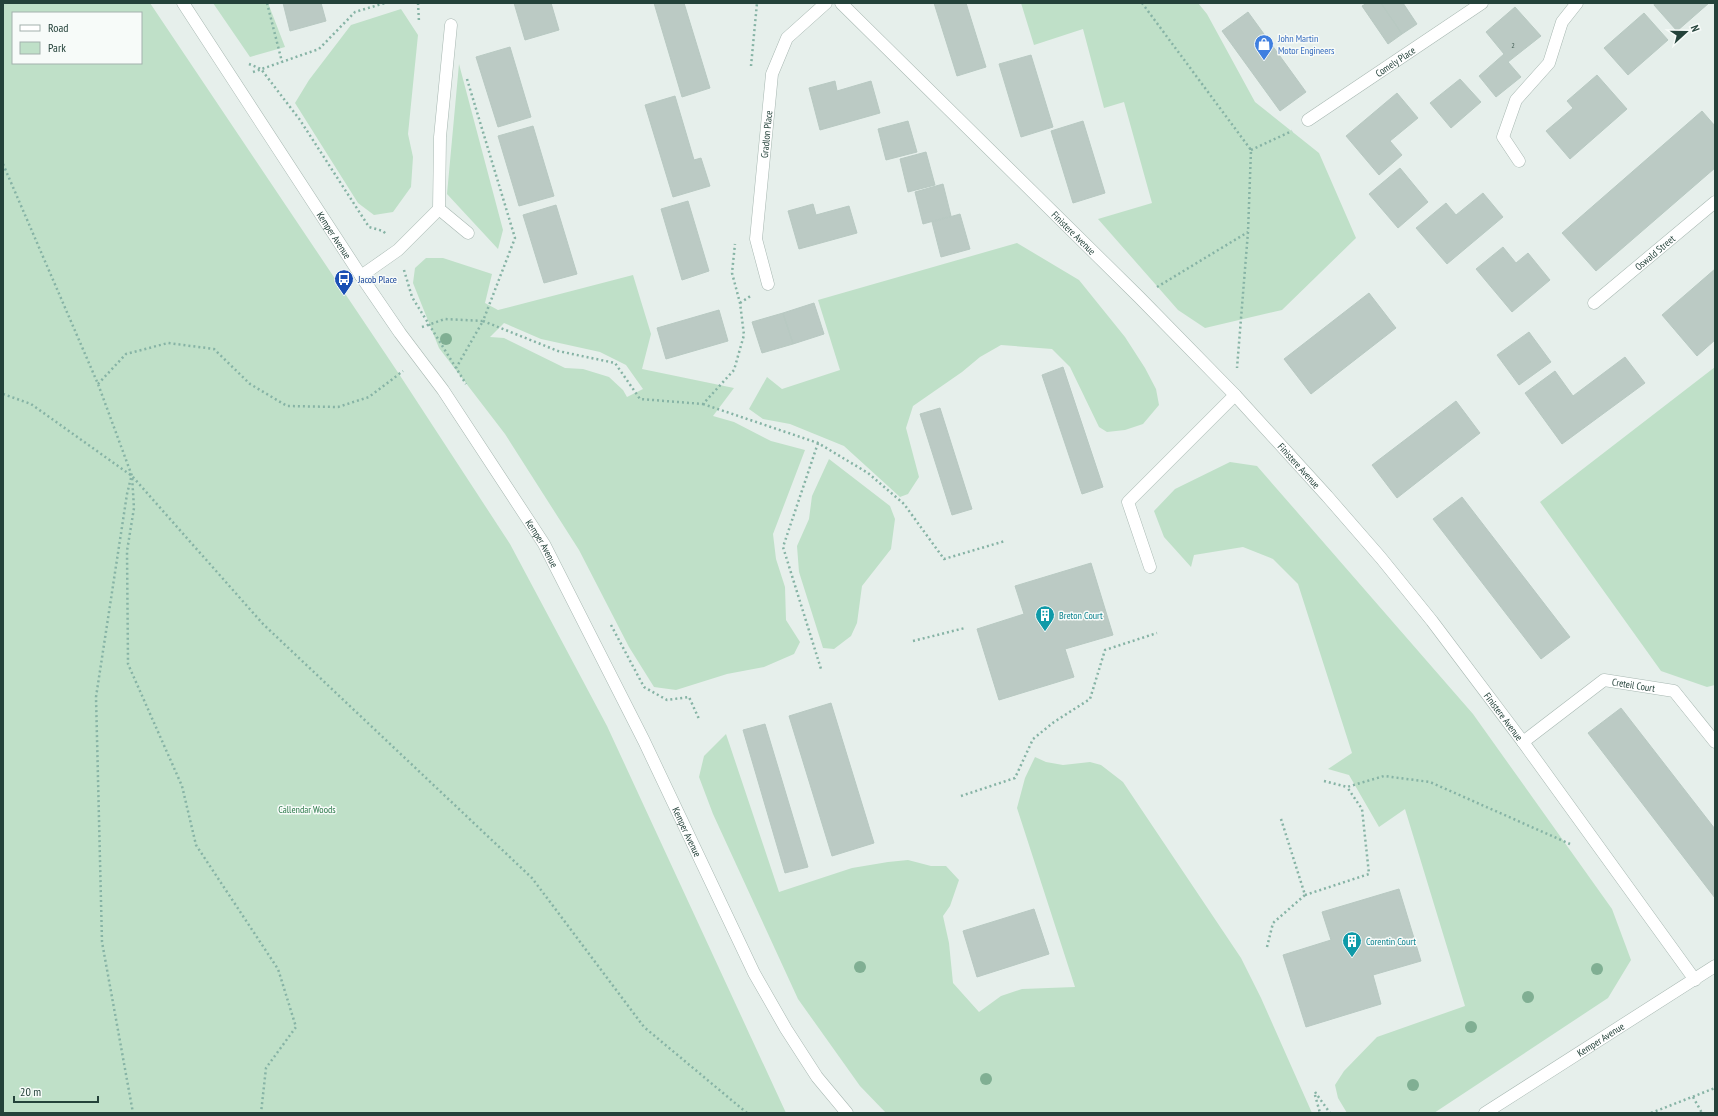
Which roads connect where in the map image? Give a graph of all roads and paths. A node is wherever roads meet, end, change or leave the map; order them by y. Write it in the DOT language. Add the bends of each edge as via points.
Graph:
graph roads {
  1 [pos="184,3"];
  2 [pos="267,3"];
  3 [pos="385,3"];
  4 [pos="418,3"];
  5 [pos="757,3"];
  6 [pos="826,3"];
  7 [pos="842,3"];
  8 [pos="1142,3"];
  9 [pos="1482,3"];
  10 [pos="1577,3"];
  11 [pos="419,22"];
  12 [pos="451,26"];
  13 [pos="282,62"];
  14 [pos="751,73"];
  15 [pos="467,79"];
  16 [pos="233,80"];
  17 [pos="1308,120"];
  18 [pos="1251,150"];
  19 [pos="1519,161"];
  20 [pos="3,164"];
  21 [pos="1715,202"];
  22 [pos="439,209"];
  23 [pos="1248,232"];
  24 [pos="468,233"];
  25 [pos="735,242"];
  26 [pos="361,276"];
  27 [pos="768,284"];
  28 [pos="1139,297"];
  29 [pos="1594,303"];
  30 [pos="483,321"];
  31 [pos="400,333"];
  32 [pos="420,360"];
  33 [pos="98,384"];
  34 [pos="443,390"];
  35 [pos="3,394"];
  36 [pos="1236,395"];
  37 [pos="703,404"];
  38 [pos="818,443"];
  39 [pos="132,476"];
  40 [pos="1005,542"];
  41 [pos="1150,566"];
  42 [pos="965,628"];
  43 [pos="1158,633"];
  44 [pos="913,641"];
  45 [pos="821,669"];
  46 [pos="1523,742"];
  47 [pos="1715,742"];
  48 [pos="1324,781"];
  49 [pos="1347,787"];
  50 [pos="961,796"];
  51 [pos="1281,818"];
  52 [pos="1575,846"];
  53 [pos="1305,895"];
  54 [pos="1267,947"];
  55 [pos="1715,966"];
  56 [pos="1696,980"];
  57 [pos="1715,1088"];
  58 [pos="1693,1097"];
  59 [pos="133,1113"];
  60 [pos="261,1113"];
  61 [pos="747,1113"];
  62 [pos="847,1113"];
  63 [pos="1320,1113"];
  64 [pos="1330,1113"];
  65 [pos="1485,1113"];
  66 [pos="1652,1113"];
  67 [pos="1702,1113"];
  1 -- 16 [label="street, Kemper Avenue"];
  2 -- 13 [label="path"];
  3 -- 13 [label="path" via="355,12 319,49"];
  4 -- 11 [label="path"];
  5 -- 14 [label="path"];
  6 -- 27 [label="street, Gradlon Place" via="787,38 772,74 756,239"];
  7 -- 28 [label="street, Finistere Avenue"];
  8 -- 18 [label="path"];
  9 -- 17 [label="street, Comely Place"];
  10 -- 19 [label="street" via="1562,22 1549,63 1516,100 1503,137"];
  12 -- 22 [label="street" via="440,138"];
  13 -- 16 [label="path"];
  15 -- 30 [label="path" via="515,238"];
  16 -- 26 [label="street, Kemper Avenue"];
  17 -- 18 [label="path" via="1294,130"];
  18 -- 23 [label="path"];
  20 -- 33 [label="path"];
  21 -- 29 [label="street, Oswald Street"];
  22 -- 24 [label="street"];
  22 -- 26 [label="street" via="398,250"];
  23 -- 28 [label="path"];
  23 -- 36 [label="path"];
  25 -- 37 [label="path" via="732,273 740,303 744,335 734,370"];
  26 -- 31 [label="street, Kemper Avenue"];
  28 -- 36 [label="street, Finistere Avenue"];
  30 -- 31 [label="path" via="445,319"];
  30 -- 34 [label="path"];
  30 -- 37 [label="path" via="558,351 615,363 640,399"];
  31 -- 32 [label="street, Kemper Avenue"];
  32 -- 33 [label="path" via="369,397 338,407 288,406 250,384 214,349 168,343 126,354"];
  32 -- 34 [label="street, Kemper Avenue"];
  33 -- 39 [label="path"];
  34 -- 62 [label="street, Kemper Avenue" via="544,544 644,741 754,974 817,1077"];
  35 -- 39 [label="path" via="31,404"];
  36 -- 41 [label="street" via="1128,502"];
  36 -- 46 [label="street, Finistere Avenue" via="1381,558"];
  37 -- 38 [label="path"];
  38 -- 40 [label="path" via="868,473 904,504 944,559"];
  38 -- 45 [label="path" via="783,547"];
  39 -- 59 [label="path" via="127,494 96,697 102,942"];
  39 -- 60 [label="path" via="134,508 127,551 128,664 182,786 196,845 278,969 296,1027 266,1068"];
  39 -- 61 [label="path" via="263,624 532,878 644,1027"];
  42 -- 44 [label="path"];
  43 -- 50 [label="path" via="1105,650 1090,699 1033,739 1015,778"];
  46 -- 47 [label="street, Creteil Court" via="1604,680 1674,691"];
  46 -- 56 [label="street, Finistere Avenue"];
  48 -- 49 [label="path"];
  49 -- 52 [label="path" via="1384,776 1430,782"];
  49 -- 53 [label="path" via="1362,809 1369,874"];
  51 -- 53 [label="path"];
  53 -- 54 [label="path" via="1273,923"];
  55 -- 56 [label="street, Kemper Avenue"];
  56 -- 65 [label="street, Kemper Avenue"];
  57 -- 58 [label="path"];
  58 -- 66 [label="path"];
  58 -- 67 [label="path"];
  63 -- 64 [label="path" via="1315,1092"];
}
